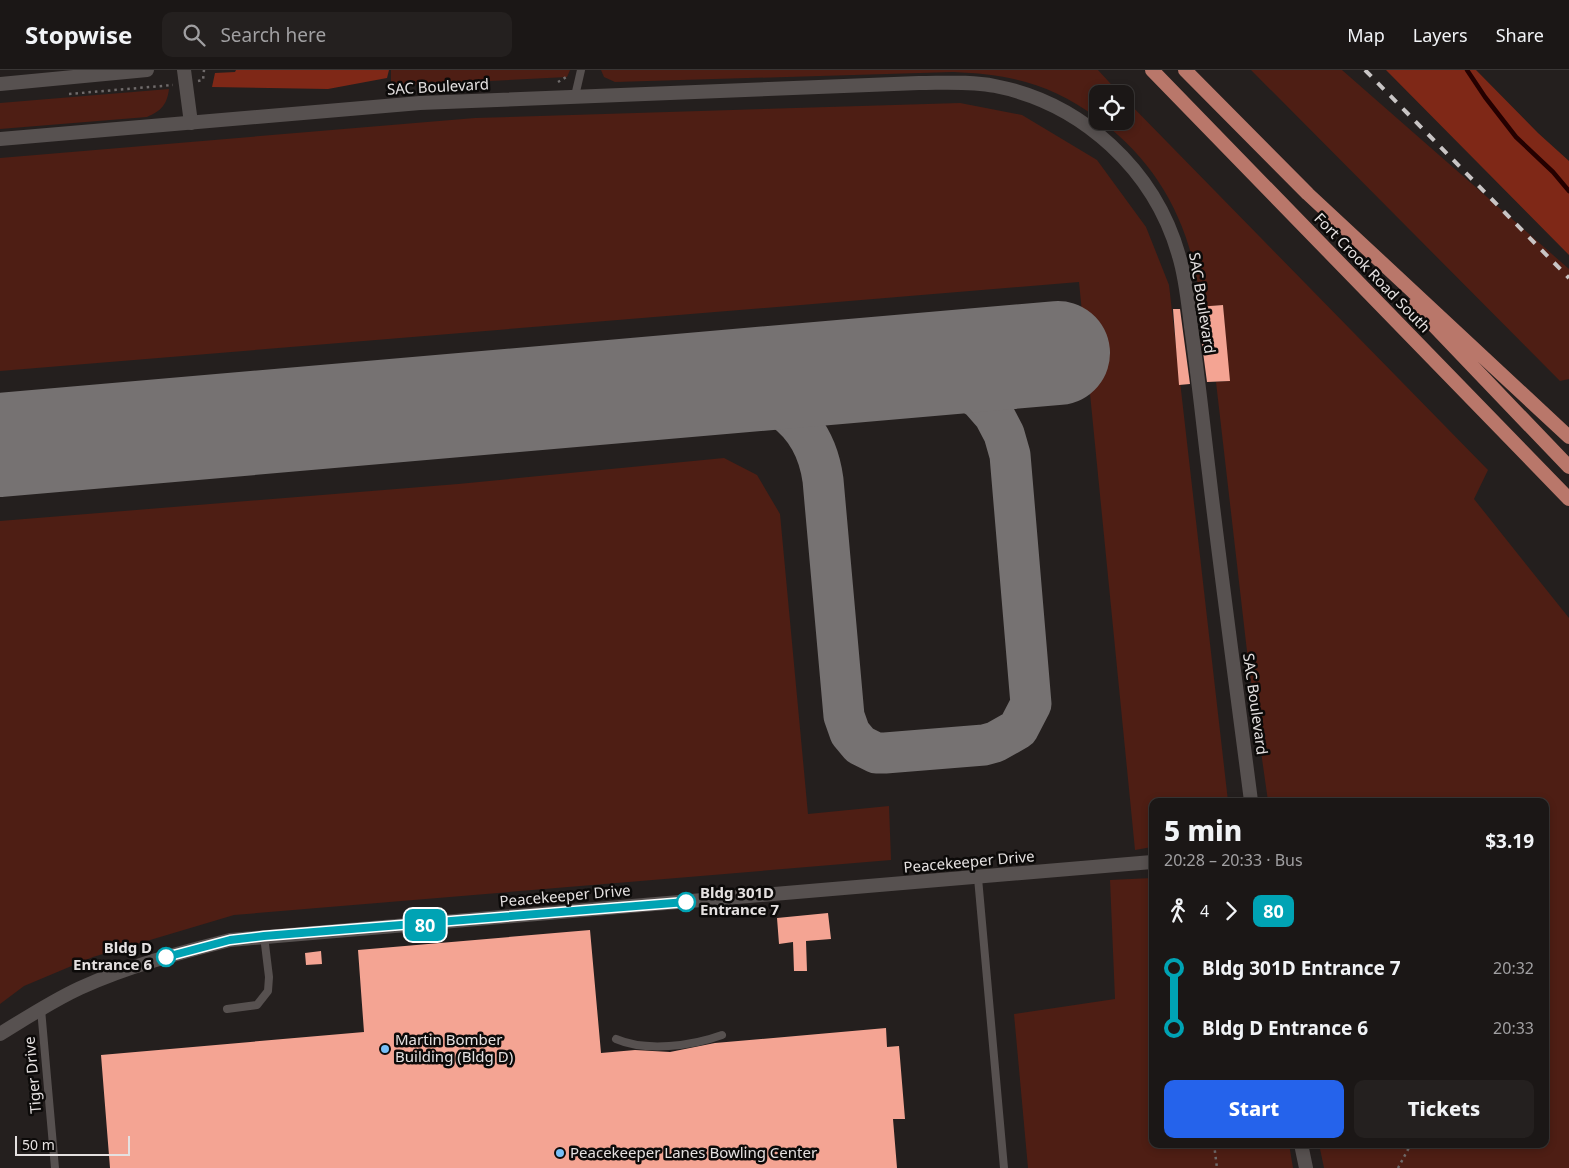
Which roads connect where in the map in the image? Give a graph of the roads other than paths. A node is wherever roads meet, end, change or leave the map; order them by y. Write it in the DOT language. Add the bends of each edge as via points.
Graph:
graph roads {
  1 [pos="147,70"];
  2 [pos="184,70"];
  3 [pos="581,70"];
  4 [pos="1152,70"];
  5 [pos="1185,70"];
  6 [pos="0,84"];
  7 [pos="575,96"];
  8 [pos="192,123"];
  9 [pos="0,139"];
  10 [pos="1308,194"];
  11 [pos="1569,437"];
  12 [pos="1569,467"];
  13 [pos="1569,499"];
  14 [pos="1252,798"];
  15 [pos="1149,862"];
  16 [pos="978,878"];
  17 [pos="264,936"];
  18 [pos="41,1009"];
  19 [pos="227,1009"];
  20 [pos="0,1034"];
  21 [pos="722,1035"];
  22 [pos="616,1039"];
  23 [pos="1302,1148"];
  24 [pos="55,1168"];
  25 [pos="1004,1168"];
  26 [pos="1306,1168"];
  1 -- 6 [label="street"];
  2 -- 8 [label="street"];
  3 -- 7 [label="lane"];
  4 -- 13 [label="main road, Fort Crook Road South"];
  5 -- 10 [label="main road, Fort Crook Road South"];
  7 -- 8 [label="street, SAC Boulevard" via="420,103"];
  7 -- 14 [label="street, SAC Boulevard" via="962,82 1019,92 1062,110 1083,122 1123,157 1145,183 1166,220 1183,271"];
  8 -- 9 [label="street, SAC Boulevard"];
  10 -- 11 [label="main road, Fort Crook Road South"];
  10 -- 12 [label="main road"];
  15 -- 16 [label="street, Peacekeeper Drive"];
  16 -- 17 [label="street, Peacekeeper Drive"];
  16 -- 25 [label="lane"];
  17 -- 18 [label="street, Peacekeeper Drive" via="230,940 138,966 80,988"];
  17 -- 19 [label="lane" via="268,991 257,1005"];
  18 -- 20 [label="street, Peacekeeper Drive"];
  18 -- 24 [label="lane, Tiger Drive"];
  21 -- 22 [label="lane" via="705,1041 661,1045 630,1045"];
  23 -- 26 [label="street"];
}
